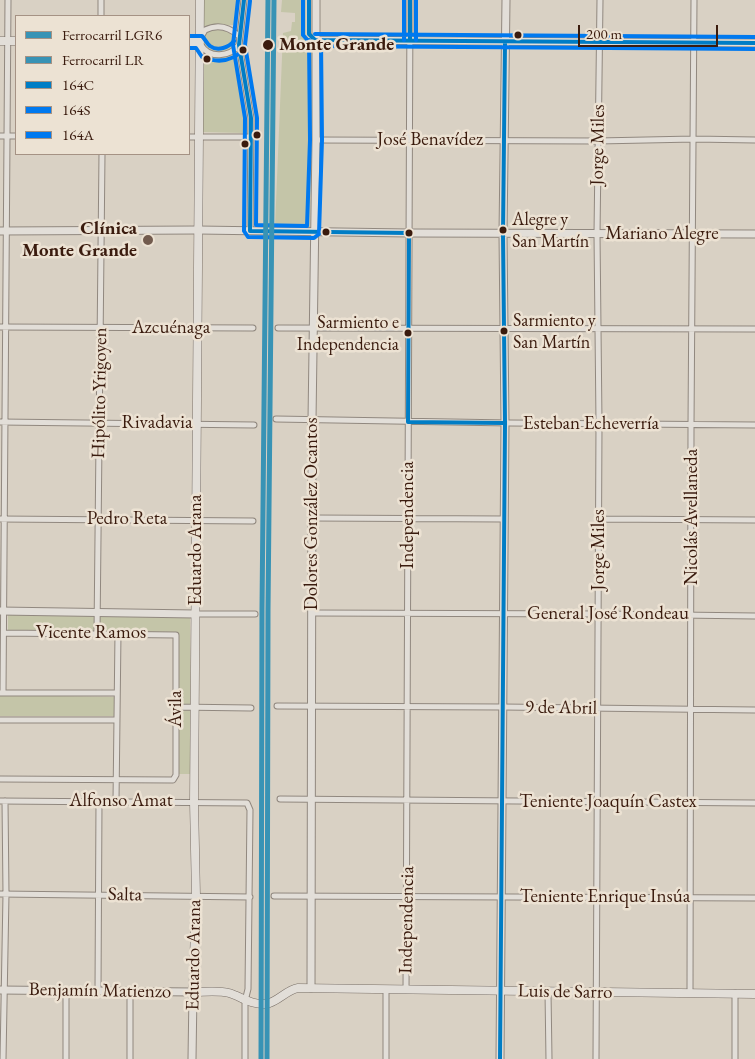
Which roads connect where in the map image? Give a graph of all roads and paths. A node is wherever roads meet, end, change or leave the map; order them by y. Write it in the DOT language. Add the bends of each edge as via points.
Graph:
graph roads {
  1 [pos="8,0"];
  2 [pos="101,0"];
  3 [pos="200,0"];
  4 [pos="244,0"];
  5 [pos="316,0"];
  6 [pos="410,0"];
  7 [pos="506,0"];
  8 [pos="600,0"];
  9 [pos="694,0"];
  10 [pos="101,15"];
  11 [pos="239,36"];
  12 [pos="315,40"];
  13 [pos="410,40"];
  14 [pos="8,41"];
  15 [pos="190,42"];
  16 [pos="200,42"];
  17 [pos="505,42"];
  18 [pos="600,42"];
  19 [pos="694,42"];
  20 [pos="755,43"];
  21 [pos="239,44"];
  22 [pos="0,136"];
  23 [pos="8,136"];
  24 [pos="15,136"];
  25 [pos="190,137"];
  26 [pos="199,137"];
  27 [pos="251,138"];
  28 [pos="694,139"];
  29 [pos="316,140"];
  30 [pos="410,140"];
  31 [pos="505,140"];
  32 [pos="755,140"];
  33 [pos="598,141"];
  34 [pos="102,155"];
  35 [pos="198,230"];
  36 [pos="4,231"];
  37 [pos="250,231"];
  38 [pos="101,232"];
  39 [pos="314,232"];
  40 [pos="409,233"];
  41 [pos="504,234"];
  42 [pos="597,234"];
  43 [pos="693,234"];
  44 [pos="755,234"];
  45 [pos="0,327"];
  46 [pos="6,327"];
  47 [pos="100,328"];
  48 [pos="197,328"];
  49 [pos="252,328"];
  50 [pos="278,328"];
  51 [pos="314,328"];
  52 [pos="505,328"];
  53 [pos="598,328"];
  54 [pos="408,329"];
  55 [pos="692,329"];
  56 [pos="755,329"];
  57 [pos="276,419"];
  58 [pos="312,420"];
  59 [pos="3,422"];
  60 [pos="100,422"];
  61 [pos="408,422"];
  62 [pos="196,423"];
  63 [pos="505,423"];
  64 [pos="599,423"];
  65 [pos="254,424"];
  66 [pos="691,424"];
  67 [pos="755,425"];
  68 [pos="313,518"];
  69 [pos="2,519"];
  70 [pos="99,519"];
  71 [pos="408,519"];
  72 [pos="504,519"];
  73 [pos="599,519"];
  74 [pos="196,520"];
  75 [pos="692,520"];
  76 [pos="755,520"];
  77 [pos="253,521"];
  78 [pos="2,611"];
  79 [pos="98,612"];
  80 [pos="312,613"];
  81 [pos="409,613"];
  82 [pos="195,614"];
  83 [pos="255,614"];
  84 [pos="504,614"];
  85 [pos="599,614"];
  86 [pos="692,615"];
  87 [pos="755,616"];
  88 [pos="4,633"];
  89 [pos="97,633"];
  90 [pos="118,633"];
  91 [pos="177,636"];
  92 [pos="2,692"];
  93 [pos="117,693"];
  94 [pos="277,706"];
  95 [pos="313,706"];
  96 [pos="176,707"];
  97 [pos="195,707"];
  98 [pos="408,707"];
  99 [pos="503,707"];
  100 [pos="251,708"];
  101 [pos="597,709"];
  102 [pos="691,710"];
  103 [pos="755,710"];
  104 [pos="0,720"];
  105 [pos="117,720"];
  106 [pos="0,779"];
  107 [pos="116,780"];
  108 [pos="280,799"];
  109 [pos="312,800"];
  110 [pos="3,801"];
  111 [pos="99,801"];
  112 [pos="116,801"];
  113 [pos="408,801"];
  114 [pos="194,802"];
  115 [pos="502,802"];
  116 [pos="596,802"];
  117 [pos="692,802"];
  118 [pos="755,803"];
  119 [pos="3,884"];
  120 [pos="3,894"];
  121 [pos="99,894"];
  122 [pos="311,895"];
  123 [pos="196,896"];
  124 [pos="274,896"];
  125 [pos="408,896"];
  126 [pos="502,896"];
  127 [pos="250,897"];
  128 [pos="596,897"];
  129 [pos="691,897"];
  130 [pos="755,898"];
  131 [pos="311,988"];
  132 [pos="2,990"];
  133 [pos="66,990"];
  134 [pos="98,990"];
  135 [pos="386,990"];
  136 [pos="406,990"];
  137 [pos="130,991"];
  138 [pos="501,991"];
  139 [pos="193,992"];
  140 [pos="548,992"];
  141 [pos="596,992"];
  142 [pos="690,992"];
  143 [pos="735,993"];
  144 [pos="755,994"];
  145 [pos="245,1001"];
  146 [pos="259,1004"];
  147 [pos="3,1059"];
  148 [pos="66,1059"];
  149 [pos="130,1059"];
  150 [pos="192,1059"];
  151 [pos="245,1059"];
  152 [pos="386,1059"];
  153 [pos="500,1059"];
  154 [pos="549,1059"];
  155 [pos="596,1059"];
  156 [pos="736,1059"];
  1 -- 14 [label="street"];
  2 -- 10 [label="street"];
  3 -- 16 [label="main road, Eduardo Arana"];
  4 -- 11 [label="street"];
  5 -- 12 [label="street, Dolores González Ocantos"];
  6 -- 13 [label="street, Independencia"];
  7 -- 17 [label="street"];
  8 -- 18 [label="street, Jorge Miles"];
  9 -- 19 [label="street, Nicolás Avellaneda"];
  11 -- 16 [label="street" via="228,28 214,27 205,30"];
  11 -- 21 [label="street"];
  12 -- 13 [label="street"];
  12 -- 29 [label="street, Dolores González Ocantos"];
  13 -- 17 [label="street"];
  13 -- 30 [label="street, Independencia"];
  14 -- 23 [label="street"];
  15 -- 16 [label="main road"];
  16 -- 21 [label="street" via="205,51 219,55 230,53"];
  16 -- 26 [label="main road, Eduardo Arana"];
  17 -- 18 [label="street"];
  17 -- 31 [label="street"];
  18 -- 19 [label="street"];
  18 -- 33 [label="street, Jorge Miles"];
  19 -- 20 [label="street"];
  19 -- 28 [label="street, Nicolás Avellaneda"];
  21 -- 27 [label="street" via="251,118"];
  22 -- 23 [label="street"];
  23 -- 24 [label="street"];
  23 -- 36 [label="street"];
  25 -- 26 [label="street"];
  26 -- 27 [label="street"];
  26 -- 35 [label="main road, Eduardo Arana"];
  27 -- 37 [label="street"];
  28 -- 32 [label="street, José Benavídez"];
  28 -- 33 [label="street, José Benavídez"];
  28 -- 43 [label="street, Nicolás Avellaneda"];
  29 -- 30 [label="street, José Benavídez"];
  29 -- 39 [label="street, Dolores González Ocantos"];
  30 -- 31 [label="street, José Benavídez"];
  30 -- 40 [label="street, Independencia"];
  31 -- 33 [label="street, José Benavídez"];
  31 -- 41 [label="street"];
  33 -- 42 [label="street, Jorge Miles"];
  34 -- 38 [label="street, Hipólito Yrigoyen"];
  35 -- 37 [label="street, Mariano Alegre"];
  35 -- 38 [label="street, Mariano Alegre"];
  35 -- 48 [label="main road, Eduardo Arana"];
  36 -- 38 [label="street, Mariano Alegre"];
  36 -- 46 [label="street"];
  37 -- 39 [label="street, Mariano Alegre"];
  38 -- 47 [label="street, Hipólito Yrigoyen"];
  39 -- 40 [label="street, Mariano Alegre"];
  39 -- 51 [label="street, Dolores González Ocantos"];
  40 -- 41 [label="street, Mariano Alegre"];
  40 -- 54 [label="street, Independencia"];
  41 -- 42 [label="street, Mariano Alegre"];
  41 -- 52 [label="street"];
  42 -- 43 [label="street, Mariano Alegre"];
  42 -- 53 [label="street, Jorge Miles"];
  43 -- 44 [label="street, Mariano Alegre"];
  43 -- 55 [label="street, Nicolás Avellaneda"];
  45 -- 46 [label="street, Azcuénaga"];
  46 -- 47 [label="street, Azcuénaga"];
  46 -- 59 [label="street"];
  47 -- 48 [label="street, Azcuénaga"];
  47 -- 60 [label="street, Hipólito Yrigoyen"];
  48 -- 49 [label="street, Azcuénaga"];
  48 -- 62 [label="main road, Eduardo Arana"];
  50 -- 51 [label="street"];
  51 -- 54 [label="street"];
  51 -- 58 [label="street, Dolores González Ocantos"];
  52 -- 53 [label="street"];
  52 -- 54 [label="street"];
  52 -- 63 [label="street"];
  53 -- 55 [label="street"];
  53 -- 64 [label="street, Jorge Miles"];
  54 -- 61 [label="street, Independencia"];
  55 -- 56 [label="street"];
  55 -- 66 [label="street, Nicolás Avellaneda"];
  57 -- 58 [label="street, Esteban Echeverría"];
  58 -- 61 [label="street, Esteban Echeverría"];
  58 -- 68 [label="street, Dolores González Ocantos"];
  59 -- 60 [label="street, Rivadavia"];
  59 -- 69 [label="street"];
  60 -- 62 [label="street, Rivadavia"];
  60 -- 70 [label="street, Hipólito Yrigoyen"];
  61 -- 63 [label="street, Esteban Echeverría"];
  61 -- 71 [label="street, Independencia"];
  62 -- 65 [label="street, Rivadavia"];
  62 -- 74 [label="main road, Eduardo Arana"];
  63 -- 64 [label="street, Esteban Echeverría"];
  63 -- 72 [label="street"];
  64 -- 66 [label="street, Esteban Echeverría"];
  64 -- 73 [label="street, Jorge Miles"];
  66 -- 67 [label="street, Esteban Echeverría"];
  66 -- 75 [label="street, Nicolás Avellaneda"];
  68 -- 71 [label="street"];
  68 -- 80 [label="street, Dolores González Ocantos"];
  69 -- 70 [label="street, Pedro Reta"];
  69 -- 78 [label="street"];
  70 -- 74 [label="street, Pedro Reta"];
  70 -- 79 [label="street, Hipólito Yrigoyen"];
  71 -- 72 [label="street"];
  71 -- 81 [label="street, Independencia"];
  72 -- 84 [label="street"];
  73 -- 75 [label="street"];
  73 -- 85 [label="street, Jorge Miles"];
  74 -- 77 [label="street, Pedro Reta"];
  74 -- 82 [label="main road, Eduardo Arana"];
  75 -- 76 [label="street"];
  75 -- 86 [label="street, Nicolás Avellaneda"];
  78 -- 79 [label="street"];
  78 -- 88 [label="street"];
  79 -- 82 [label="street"];
  79 -- 89 [label="street, Hipólito Yrigoyen"];
  80 -- 81 [label="street, General José Rondeau"];
  80 -- 95 [label="street, Dolores González Ocantos"];
  81 -- 84 [label="street, General José Rondeau"];
  81 -- 98 [label="street, Independencia"];
  82 -- 83 [label="street"];
  82 -- 97 [label="main road, Eduardo Arana"];
  84 -- 85 [label="street, General José Rondeau"];
  84 -- 99 [label="street"];
  85 -- 86 [label="street, General José Rondeau"];
  85 -- 101 [label="street, Jorge Miles"];
  86 -- 87 [label="street, General José Rondeau"];
  86 -- 102 [label="street, Nicolás Avellaneda"];
  88 -- 89 [label="street, Vicente Ramos"];
  88 -- 92 [label="street"];
  89 -- 90 [label="street, Vicente Ramos"];
  90 -- 91 [label="street, Vicente Ramos"];
  90 -- 93 [label="street"];
  91 -- 96 [label="street, Ávila"];
  92 -- 93 [label="street"];
  93 -- 105 [label="street"];
  94 -- 95 [label="street, 9 de Abril"];
  95 -- 98 [label="street, 9 de Abril"];
  95 -- 109 [label="street, Dolores González Ocantos"];
  96 -- 97 [label="street"];
  96 -- 107 [label="street, Ávila" via="174,780"];
  97 -- 100 [label="street"];
  97 -- 114 [label="main road, Eduardo Arana"];
  98 -- 99 [label="street, 9 de Abril"];
  98 -- 113 [label="street, Independencia"];
  99 -- 101 [label="street, 9 de Abril"];
  99 -- 115 [label="street"];
  101 -- 102 [label="street, 9 de Abril"];
  101 -- 116 [label="street, Jorge Miles"];
  102 -- 103 [label="street, 9 de Abril"];
  102 -- 117 [label="street, Nicolás Avellaneda"];
  104 -- 105 [label="street"];
  105 -- 107 [label="street"];
  106 -- 107 [label="street"];
  107 -- 112 [label="street"];
  108 -- 109 [label="street, Teniente Joaquín Castex"];
  109 -- 113 [label="street, Teniente Joaquín Castex"];
  109 -- 122 [label="street, Dolores González Ocantos"];
  110 -- 111 [label="street, Alfonso Amat"];
  110 -- 119 [label="street"];
  111 -- 112 [label="street, Alfonso Amat"];
  111 -- 121 [label="street"];
  112 -- 114 [label="street, Alfonso Amat"];
  113 -- 115 [label="street, Teniente Joaquín Castex"];
  113 -- 125 [label="street, Independencia"];
  114 -- 123 [label="main road, Eduardo Arana"];
  114 -- 127 [label="street, Alfonso Amat" via="247,803 250,810"];
  115 -- 116 [label="street, Teniente Joaquín Castex"];
  115 -- 126 [label="street"];
  116 -- 117 [label="street, Teniente Joaquín Castex"];
  116 -- 128 [label="street, Jorge Miles"];
  117 -- 118 [label="street, Teniente Joaquín Castex"];
  117 -- 129 [label="street, Nicolás Avellaneda"];
  119 -- 120 [label="street"];
  120 -- 121 [label="street, Salta"];
  120 -- 132 [label="street"];
  121 -- 123 [label="street, Salta"];
  121 -- 134 [label="street"];
  122 -- 124 [label="street, Teniente Enrique Insúa"];
  122 -- 125 [label="street, Teniente Enrique Insúa"];
  122 -- 131 [label="street, Dolores González Ocantos"];
  123 -- 127 [label="street, Salta"];
  123 -- 139 [label="main road, Eduardo Arana"];
  125 -- 126 [label="street, Teniente Enrique Insúa"];
  125 -- 136 [label="street, Independencia"];
  126 -- 128 [label="street, Teniente Enrique Insúa"];
  126 -- 138 [label="street"];
  127 -- 145 [label="street"];
  128 -- 129 [label="street, Teniente Enrique Insúa"];
  128 -- 141 [label="street, Jorge Miles"];
  129 -- 130 [label="street, Teniente Enrique Insúa"];
  129 -- 142 [label="street, Nicolás Avellaneda"];
  131 -- 135 [label="main road, Luis de Sarro"];
  131 -- 146 [label="main road, Luis de Sarro" via="294,989 270,1003"];
  132 -- 133 [label="street, Benjamín Matienzo"];
  132 -- 147 [label="street"];
  133 -- 134 [label="street, Benjamín Matienzo"];
  133 -- 148 [label="street"];
  134 -- 137 [label="street, Benjamín Matienzo"];
  135 -- 136 [label="main road, Luis de Sarro"];
  135 -- 152 [label="street, Independencia"];
  136 -- 138 [label="main road, Luis de Sarro"];
  137 -- 139 [label="street, Benjamín Matienzo"];
  137 -- 149 [label="street"];
  138 -- 140 [label="main road, Luis de Sarro"];
  138 -- 153 [label="street"];
  139 -- 145 [label="main road, Benjamín Matienzo" via="228,992"];
  139 -- 150 [label="street, Eduardo Arana"];
  140 -- 141 [label="main road, Luis de Sarro"];
  140 -- 154 [label="street"];
  141 -- 142 [label="main road, Luis de Sarro"];
  141 -- 155 [label="street, Jorge Miles"];
  142 -- 143 [label="main road, Luis de Sarro"];
  143 -- 144 [label="main road, Luis de Sarro"];
  143 -- 156 [label="street"];
  145 -- 146 [label="main road, Benjamín Matienzo"];
  145 -- 151 [label="street"];
}
